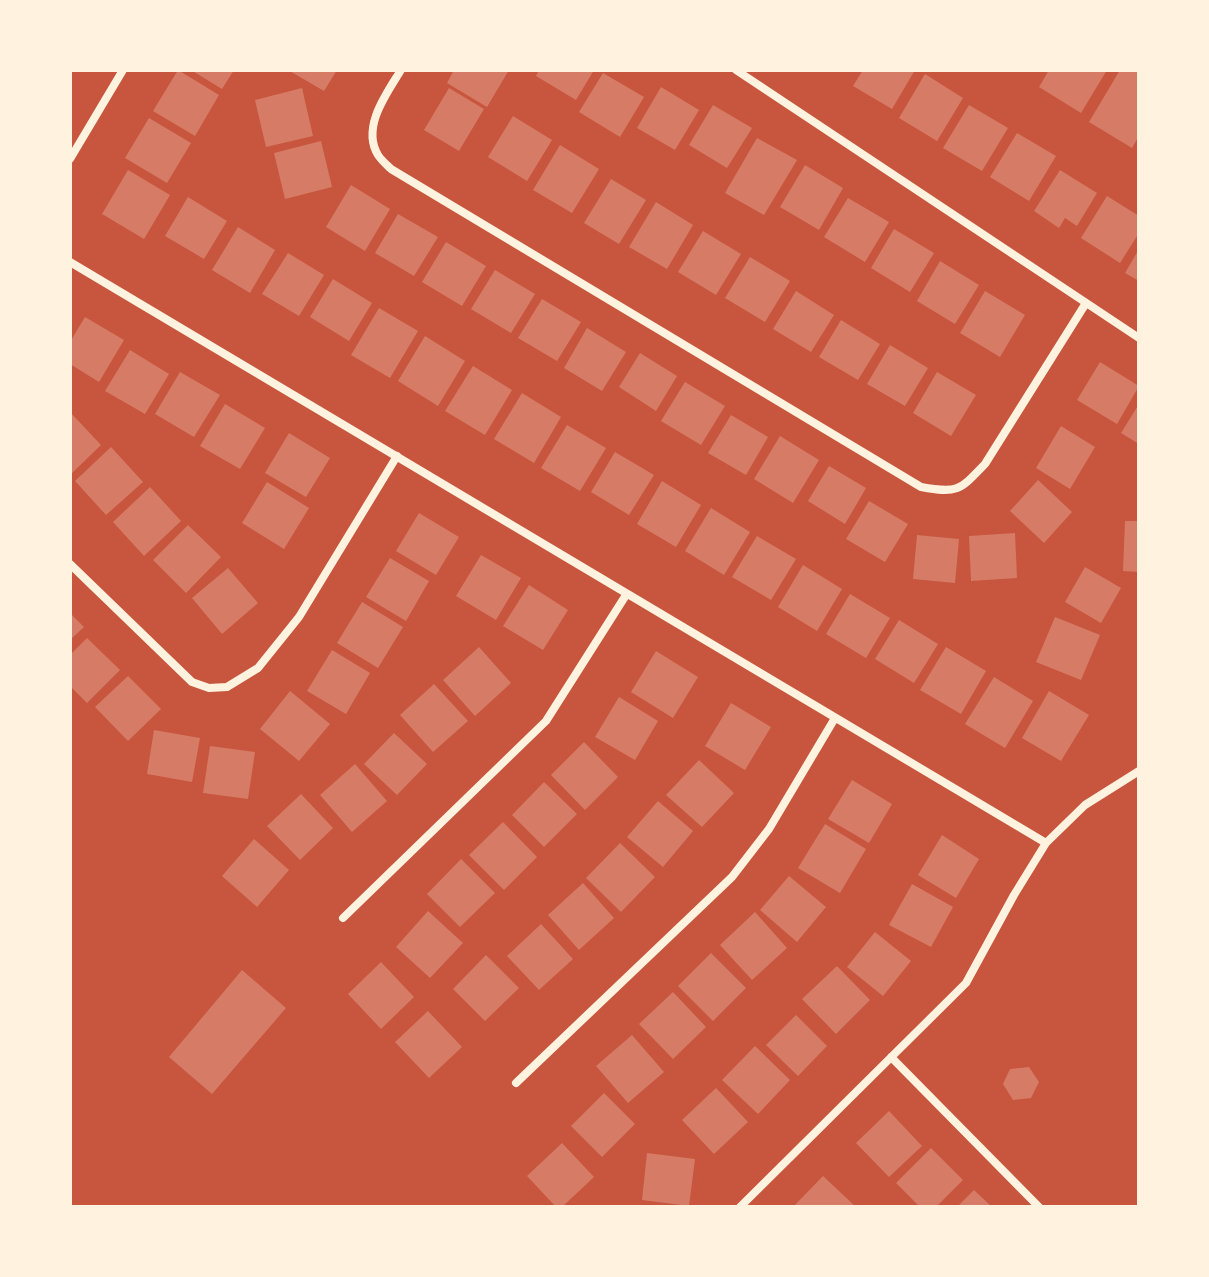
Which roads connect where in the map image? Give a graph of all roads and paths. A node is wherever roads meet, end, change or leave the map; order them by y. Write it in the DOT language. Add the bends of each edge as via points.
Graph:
graph roads {
  1 [pos="123,70"];
  2 [pos="401,70"];
  3 [pos="736,70"];
  4 [pos="70,159"];
  5 [pos="70,262"];
  6 [pos="1086,303"];
  7 [pos="1139,338"];
  8 [pos="397,456"];
  9 [pos="70,564"];
  10 [pos="626,595"];
  11 [pos="835,718"];
  12 [pos="1139,771"];
  13 [pos="1046,843"];
  14 [pos="343,918"];
  15 [pos="891,1057"];
  16 [pos="516,1083"];
  17 [pos="740,1207"];
  18 [pos="1039,1207"];
  1 -- 4 [label="street"];
  2 -- 6 [label="street" via="379,107 372,133 378,154 391,169 921,487 946,492 964,486 985,464"];
  3 -- 6 [label="street"];
  5 -- 8 [label="street"];
  6 -- 7 [label="street"];
  8 -- 9 [label="street" via="299,617 258,668 227,687 192,682"];
  8 -- 10 [label="street"];
  10 -- 11 [label="street"];
  10 -- 14 [label="street" via="546,721"];
  11 -- 13 [label="street"];
  11 -- 16 [label="street" via="769,829 732,877"];
  12 -- 13 [label="street" via="1085,805"];
  13 -- 15 [label="street" via="966,983"];
  15 -- 17 [label="street"];
  15 -- 18 [label="street"];
}
